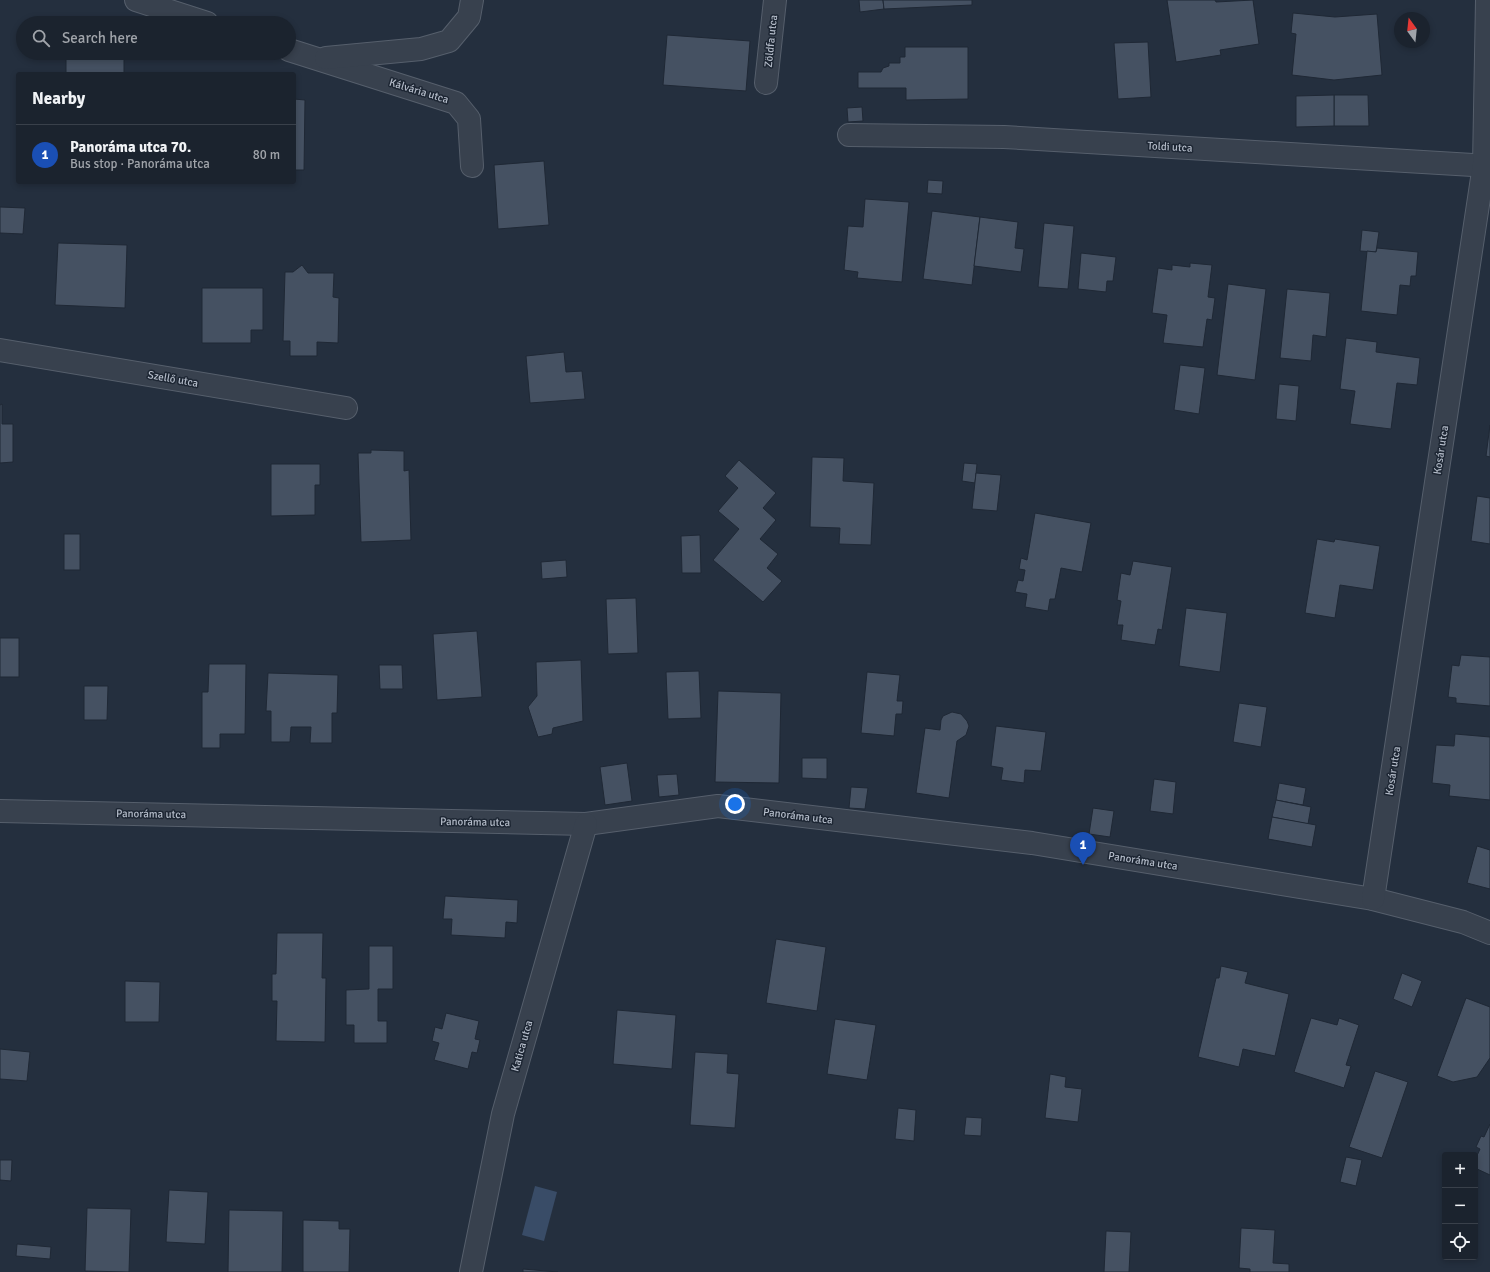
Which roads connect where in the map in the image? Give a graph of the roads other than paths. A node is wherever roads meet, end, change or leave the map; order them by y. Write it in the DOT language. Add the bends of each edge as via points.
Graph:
graph roads {
  1 [pos="136,0"];
  2 [pos="472,0"];
  3 [pos="775,0"];
  4 [pos="1487,0"];
  5 [pos="185,16"];
  6 [pos="296,52"];
  7 [pos="317,59"];
  8 [pos="766,83"];
  9 [pos="849,135"];
  10 [pos="472,166"];
  11 [pos="1487,166"];
  12 [pos="0,350"];
  13 [pos="346,408"];
  14 [pos="0,811"];
  15 [pos="586,824"];
  16 [pos="1373,899"];
  17 [pos="1490,933"];
  18 [pos="471,1272"];
  1 -- 5 [label="street"];
  2 -- 7 [label="street, Kálvária utca" via="469,17 449,41 421,49"];
  3 -- 8 [label="street, Zöldfa utca"];
  4 -- 11 [label="street, Kosár utca"];
  6 -- 7 [label="street, Kálvária utca"];
  7 -- 10 [label="street, Kálvária utca" via="456,103 469,119"];
  9 -- 11 [label="street, Toldi utca" via="1004,137"];
  11 -- 16 [label="street, Kosár utca"];
  12 -- 13 [label="street, Szellő utca"];
  14 -- 15 [label="street, Panoráma utca"];
  15 -- 16 [label="street, Panoráma utca" via="718,806 1032,844"];
  15 -- 18 [label="street, Katica utca" via="503,1114"];
  16 -- 17 [label="street, Panoráma utca" via="1463,922"];
}
